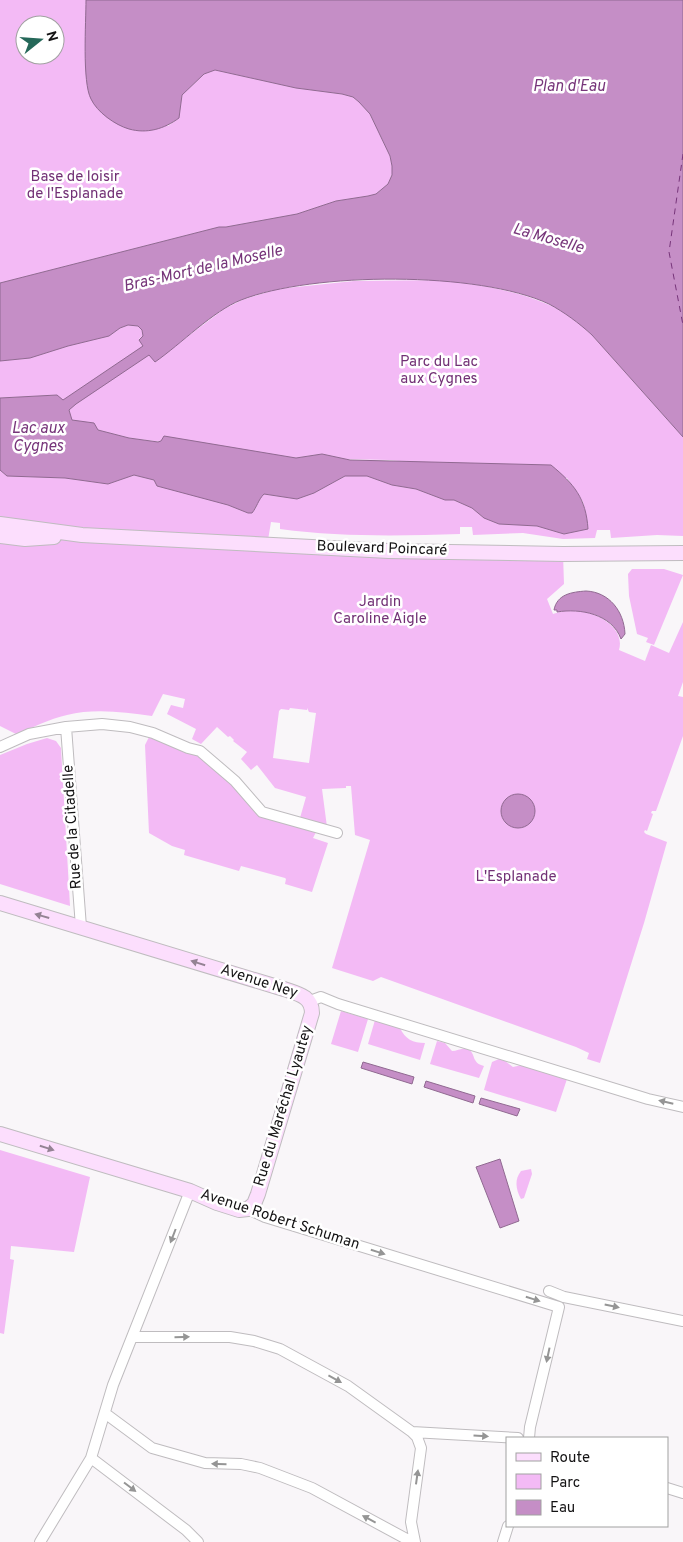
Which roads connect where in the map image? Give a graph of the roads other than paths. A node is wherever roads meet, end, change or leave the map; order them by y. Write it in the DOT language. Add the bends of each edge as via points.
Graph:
graph roads {
  1 [pos="0,524"];
  2 [pos="82,535"];
  3 [pos="0,536"];
  4 [pos="683,553"];
  5 [pos="66,727"];
  6 [pos="0,747"];
  7 [pos="337,834"];
  8 [pos="0,904"];
  9 [pos="81,927"];
  10 [pos="310,1001"];
  11 [pos="683,1107"];
  12 [pos="0,1134"];
  13 [pos="190,1191"];
  14 [pos="248,1209"];
  15 [pos="549,1291"];
  16 [pos="683,1321"];
  17 [pos="135,1334"];
  18 [pos="106,1414"];
  19 [pos="412,1432"];
  20 [pos="506,1437"];
  21 [pos="529,1437"];
  22 [pos="92,1458"];
  23 [pos="668,1488"];
  24 [pos="683,1493"];
  25 [pos="508,1527"];
  26 [pos="40,1542"];
  27 [pos="198,1542"];
  28 [pos="414,1542"];
  29 [pos="503,1542"];
  1 -- 2 [label="street, Boulevard Poincaré"];
  2 -- 3 [label="street, Boulevard Poincaré" via="25,539"];
  2 -- 4 [label="street, Boulevard Poincaré" via="389,551"];
  5 -- 6 [label="street" via="29,734"];
  5 -- 7 [label="street" via="102,724 130,727 200,751 235,781 262,812"];
  5 -- 9 [label="street, Rue de la Citadelle"];
  9 -- 8 [label="street, Avenue Ney, one-way"];
  10 -- 9 [label="street, Avenue Ney, one-way" via="284,989"];
  11 -- 10 [label="street, Avenue Ney, one-way" via="602,1085 322,997"];
  10 -- 14 [label="street, Rue du Maréchal Lyautey" via="312,1012 301,1052 258,1194"];
  12 -- 13 [label="street, Avenue Robert Schuman, one-way"];
  13 -- 14 [label="street, Avenue Robert Schuman" via="231,1208"];
  13 -- 17 [label="street, one-way"];
  14 -- 21 [label="street, Avenue Robert Schuman, one-way" via="265,1217 559,1307"];
  15 -- 16 [label="street, one-way" via="564,1297"];
  17 -- 18 [label="street"];
  17 -- 19 [label="street, one-way" via="230,1337 280,1349 348,1386"];
  18 -- 22 [label="street"];
  28 -- 18 [label="street, one-way" via="312,1488 260,1468 205,1463 152,1448"];
  19 -- 20 [label="street, one-way"];
  28 -- 19 [label="street, one-way" via="411,1522 421,1448"];
  22 -- 26 [label="street"];
  22 -- 27 [label="street, one-way"];
  23 -- 24 [label="street"];
  25 -- 29 [label="street"];
}
